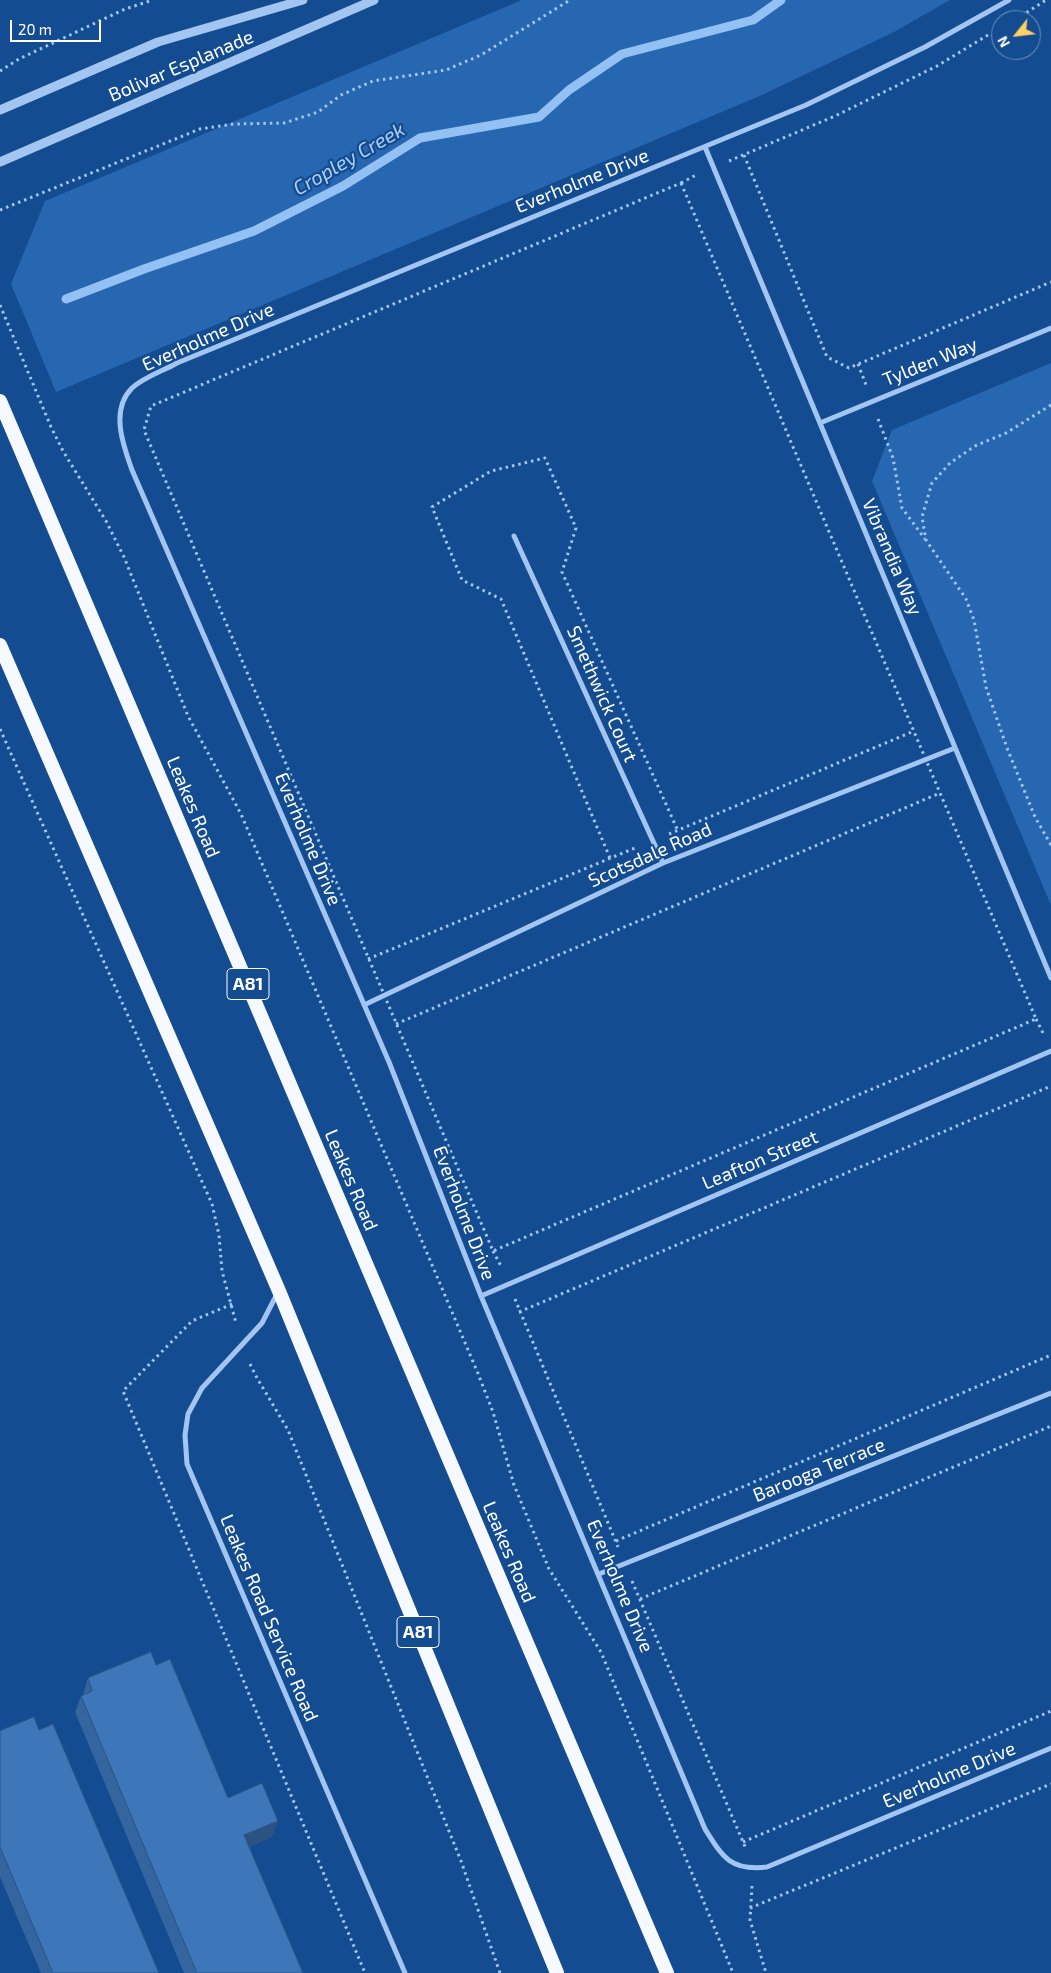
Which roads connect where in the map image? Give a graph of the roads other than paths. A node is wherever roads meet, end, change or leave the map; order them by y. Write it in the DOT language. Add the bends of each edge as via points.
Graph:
graph roads {
  1 [pos="303,0"];
  2 [pos="374,0"];
  3 [pos="1009,0"];
  4 [pos="0,110"];
  5 [pos="705,147"];
  6 [pos="0,162"];
  7 [pos="1051,328"];
  8 [pos="0,401"];
  9 [pos="820,424"];
  10 [pos="514,536"];
  11 [pos="0,645"];
  12 [pos="955,748"];
  13 [pos="663,863"];
  14 [pos="1051,978"];
  15 [pos="364,1005"];
  16 [pos="1051,1050"];
  17 [pos="279,1291"];
  18 [pos="481,1296"];
  19 [pos="1051,1393"];
  20 [pos="598,1574"];
  21 [pos="1051,1748"];
  22 [pos="405,1973"];
  23 [pos="558,1973"];
  24 [pos="667,1973"];
  1 -- 4 [label="street, Bolivar Esplanade" via="158,42"];
  2 -- 6 [label="street, Bolivar Esplanade"];
  3 -- 5 [label="street, Everholme Drive" via="924,47 806,105"];
  5 -- 9 [label="street, Vibrandia Way"];
  5 -- 15 [label="street, Everholme Drive" via="177,363 133,388 123,400 121,430 132,470"];
  7 -- 9 [label="street, Tylden Way"];
  8 -- 24 [label="highway, Leakes Road / A81"];
  9 -- 12 [label="street, Vibrandia Way"];
  10 -- 13 [label="street, Smethwick Court"];
  11 -- 17 [label="highway, A81"];
  12 -- 13 [label="street, Scotsdale Road"];
  12 -- 14 [label="street, Vibrandia Way"];
  13 -- 15 [label="street, Scotsdale Road"];
  15 -- 18 [label="street, Everholme Drive"];
  16 -- 18 [label="street, Leafton Street"];
  17 -- 22 [label="street, Leakes Road Service Road" via="262,1322 202,1388 188,1414 185,1434 187,1464"];
  17 -- 23 [label="highway, A81"];
  18 -- 20 [label="street, Everholme Drive"];
  19 -- 20 [label="street, Barooga Terrace"];
  20 -- 21 [label="street, Everholme Drive" via="704,1829 718,1851 733,1864 754,1868 780,1863"];
}
